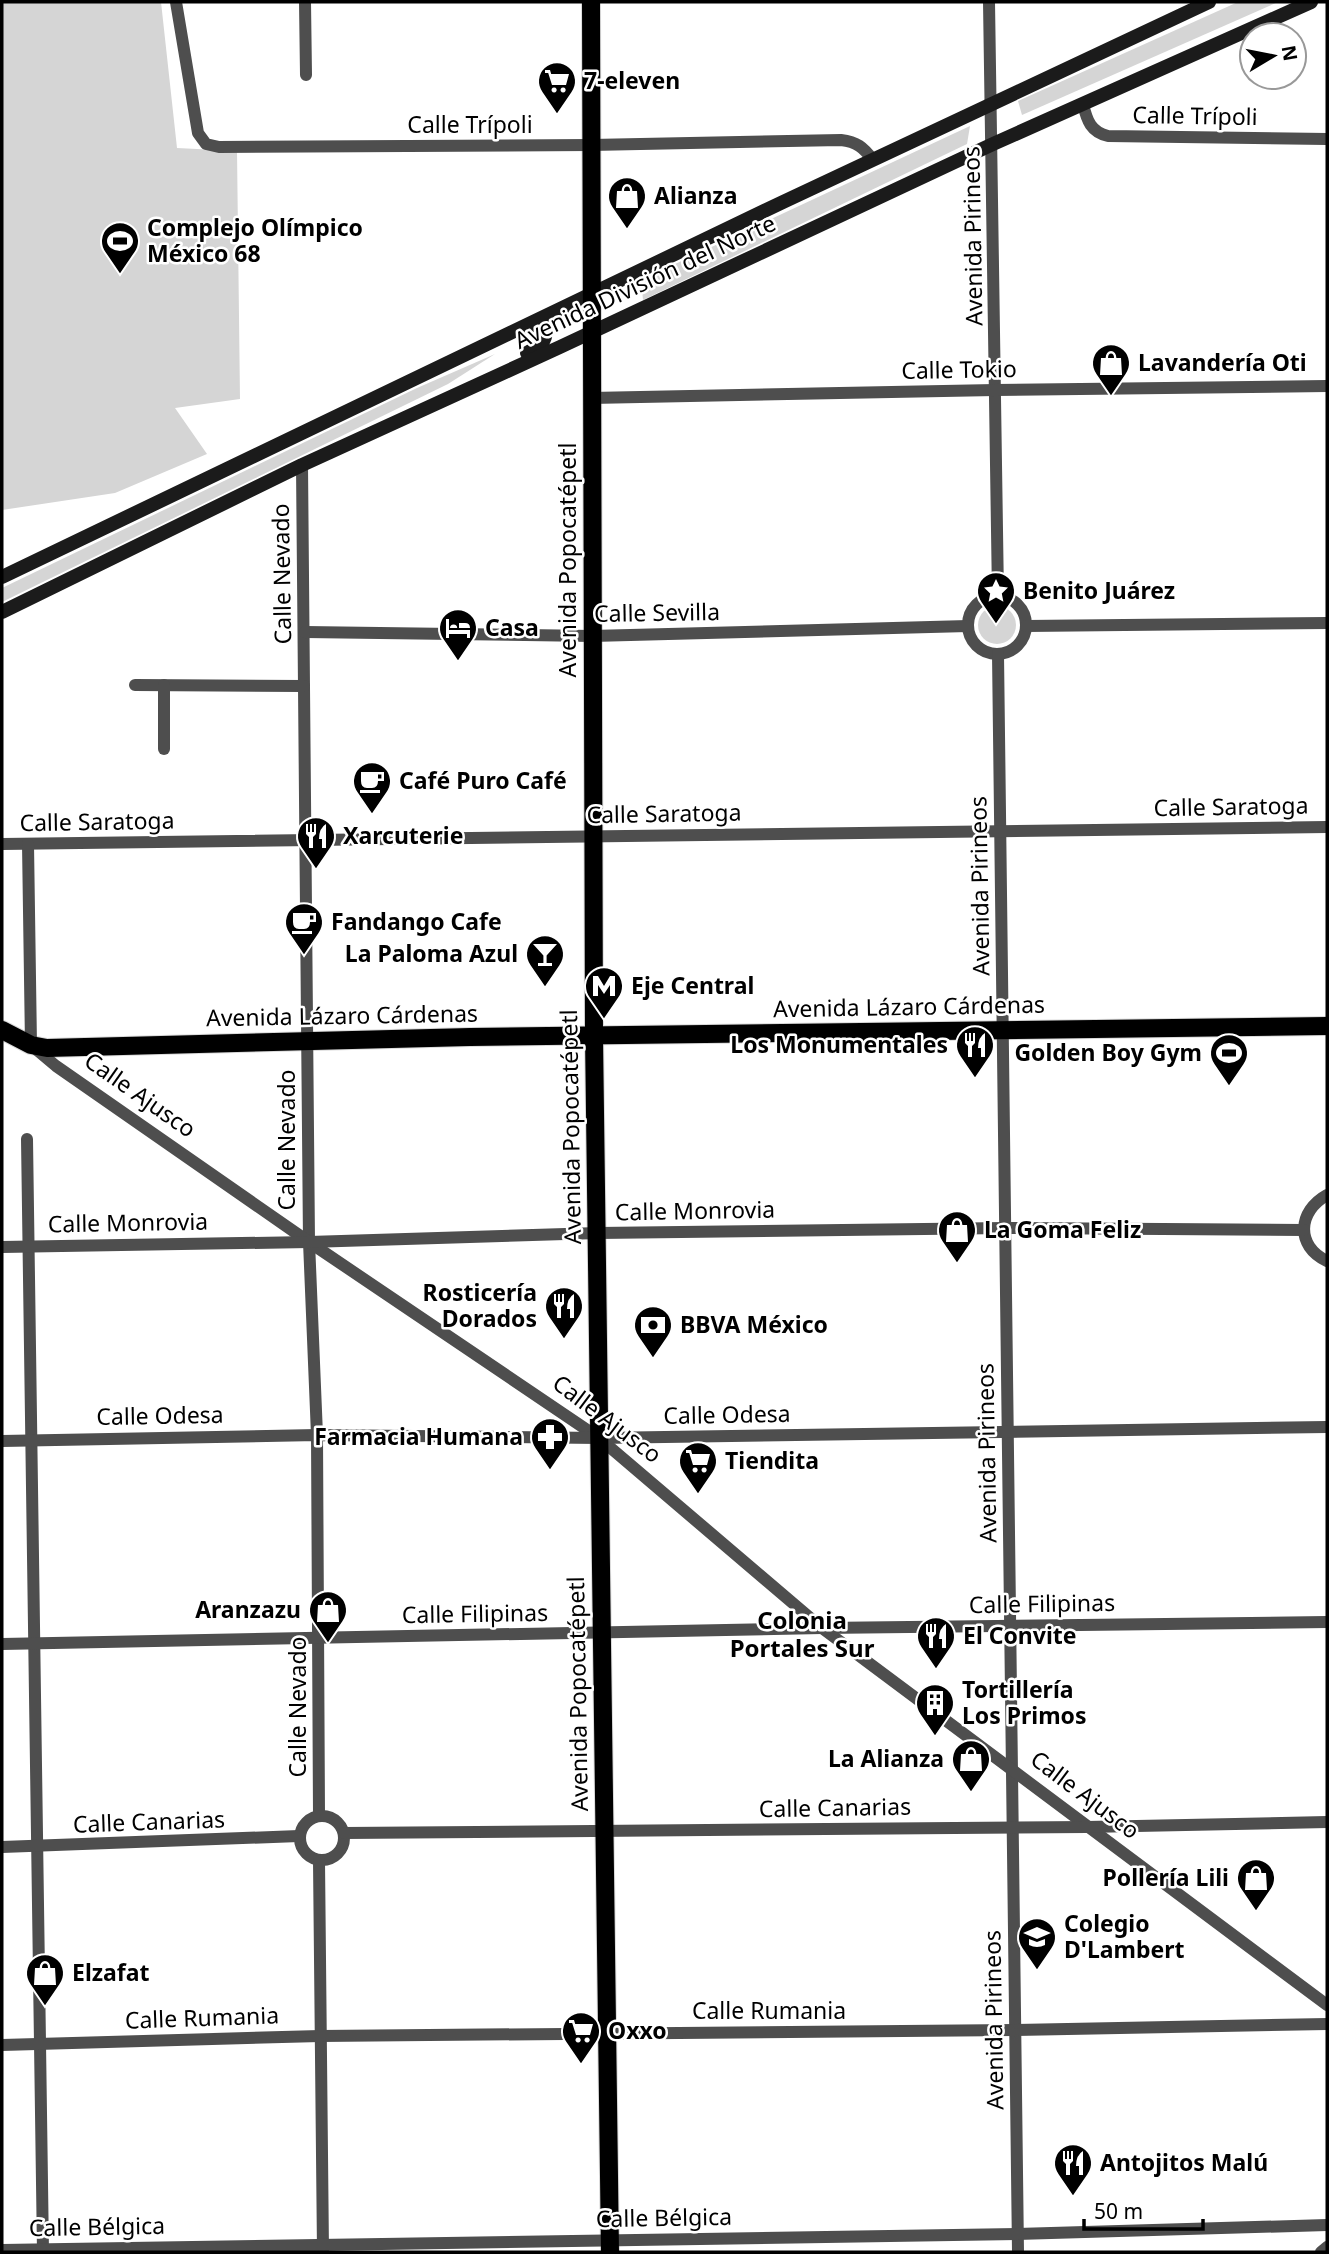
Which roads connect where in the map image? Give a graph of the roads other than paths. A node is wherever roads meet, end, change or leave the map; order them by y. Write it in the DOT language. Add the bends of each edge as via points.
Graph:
graph roads {
  1 [pos="176,2"];
  2 [pos="304,2"];
  3 [pos="591,2"];
  4 [pos="989,2"];
  5 [pos="1209,2"];
  6 [pos="1311,2"];
  7 [pos="306,75"];
  8 [pos="1083,104"];
  9 [pos="992,105"];
  10 [pos="1327,139"];
  11 [pos="993,144"];
  12 [pos="591,145"];
  13 [pos="873,160"];
  14 [pos="591,294"];
  15 [pos="526,327"];
  16 [pos="591,332"];
  17 [pos="1327,386"];
  18 [pos="995,390"];
  19 [pos="458,394"];
  20 [pos="592,398"];
  21 [pos="302,465"];
  22 [pos="2,577"];
  23 [pos="998,596"];
  24 [pos="2,612"];
  25 [pos="1327,623"];
  26 [pos="968,626"];
  27 [pos="1026,626"];
  28 [pos="305,632"];
  29 [pos="592,636"];
  30 [pos="998,654"];
  31 [pos="135,685"];
  32 [pos="164,685"];
  33 [pos="304,686"];
  34 [pos="164,749"];
  35 [pos="1327,827"];
  36 [pos="1000,831"];
  37 [pos="593,836"];
  38 [pos="306,839"];
  39 [pos="2,844"];
  40 [pos="28,844"];
  41 [pos="1327,1026"];
  42 [pos="2,1030"];
  43 [pos="1003,1031"];
  44 [pos="594,1036"];
  45 [pos="307,1040"];
  46 [pos="30,1045"];
  47 [pos="27,1139"];
  48 [pos="1327,1195"];
  49 [pos="1005,1228"];
  50 [pos="1304,1230"];
  51 [pos="598,1233"];
  52 [pos="309,1242"];
  53 [pos="30,1245"];
  54 [pos="2,1247"];
  55 [pos="1327,1261"];
  56 [pos="1327,1427"];
  57 [pos="1007,1431"];
  58 [pos="317,1434"];
  59 [pos="599,1438"];
  60 [pos="31,1439"];
  61 [pos="2,1441"];
  62 [pos="1327,1622"];
  63 [pos="1010,1626"];
  64 [pos="821,1628"];
  65 [pos="602,1632"];
  66 [pos="319,1637"];
  67 [pos="2,1644"];
  68 [pos="35,1644"];
  69 [pos="1012,1770"];
  70 [pos="319,1815"];
  71 [pos="1327,1822"];
  72 [pos="1012,1827"];
  73 [pos="1087,1827"];
  74 [pos="604,1831"];
  75 [pos="344,1833"];
  76 [pos="299,1836"];
  77 [pos="2,1847"];
  78 [pos="39,1847"];
  79 [pos="319,1861"];
  80 [pos="1327,2005"];
  81 [pos="1327,2024"];
  82 [pos="1015,2030"];
  83 [pos="607,2033"];
  84 [pos="320,2036"];
  85 [pos="40,2044"];
  86 [pos="2,2045"];
  87 [pos="1327,2225"];
  88 [pos="1017,2234"];
  89 [pos="610,2246"];
  90 [pos="1327,2247"];
  91 [pos="323,2248"];
  92 [pos="2,2250"];
  93 [pos="43,2250"];
  94 [pos="1018,2252"];
  95 [pos="1321,2252"];
  1 -- 12 [label="street, Calle Trípoli" via="194,118 206,144"];
  2 -- 7 [label="street"];
  3 -- 12 [label="main road, Avenida Popocatépetl"];
  4 -- 9 [label="street, Avenida Pirineos"];
  5 -- 9 [label="main road, Avenida División del Norte"];
  6 -- 8 [label="main road, Avenida División del Norte"];
  8 -- 10 [label="street, Calle Trípoli" via="1092,128 1108,136"];
  8 -- 11 [label="main road, Avenida División del Norte"];
  9 -- 11 [label="street, Avenida Pirineos"];
  9 -- 13 [label="main road, Avenida División del Norte"];
  11 -- 16 [label="main road, Avenida División del Norte"];
  11 -- 18 [label="street, Avenida Pirineos"];
  12 -- 13 [label="street, Calle Trípoli" via="841,140 855,142"];
  12 -- 14 [label="main road, Avenida Popocatépetl"];
  13 -- 14 [label="main road, Avenida División del Norte"];
  14 -- 15 [label="main road, Avenida División del Norte"];
  14 -- 16 [label="main road, Avenida Popocatépetl"];
  15 -- 19 [label="main road" via="544,333 545,341 464,383"];
  15 -- 22 [label="main road, Avenida División del Norte"];
  16 -- 19 [label="main road, Avenida División del Norte"];
  16 -- 20 [label="main road, Avenida Popocatépetl"];
  17 -- 18 [label="street, Calle Tokio"];
  18 -- 20 [label="street, Calle Tokio"];
  18 -- 23 [label="street, Avenida Pirineos"];
  19 -- 21 [label="main road, Avenida División del Norte"];
  20 -- 29 [label="main road, Avenida Popocatépetl"];
  21 -- 24 [label="main road, Avenida División del Norte"];
  21 -- 28 [label="street, Calle Nevado"];
  23 -- 26 [label="street" via="980,602"];
  23 -- 27 [label="street" via="1015,602"];
  25 -- 27 [label="street"];
  26 -- 29 [label="street, Calle Sevilla"];
  26 -- 30 [label="street" via="978,646"];
  27 -- 30 [label="street" via="1020,643"];
  28 -- 29 [label="street, Calle Sevilla"];
  28 -- 33 [label="street, Calle Nevado"];
  29 -- 37 [label="main road, Avenida Popocatépetl"];
  30 -- 36 [label="street, Avenida Pirineos"];
  31 -- 32 [label="street"];
  32 -- 33 [label="street"];
  32 -- 34 [label="street"];
  33 -- 38 [label="street, Calle Nevado"];
  35 -- 36 [label="street, Calle Saratoga"];
  36 -- 37 [label="street, Calle Saratoga"];
  36 -- 43 [label="street, Avenida Pirineos"];
  37 -- 38 [label="street, Calle Saratoga"];
  37 -- 44 [label="main road, Avenida Popocatépetl"];
  38 -- 40 [label="street, Calle Saratoga"];
  38 -- 45 [label="street, Calle Nevado"];
  39 -- 40 [label="street, Calle Saratoga"];
  40 -- 46 [label="street"];
  41 -- 43 [label="main road, Avenida Lázaro Cárdenas"];
  42 -- 46 [label="main road, Calle Ajusco"];
  43 -- 44 [label="main road, Avenida Lázaro Cárdenas"];
  43 -- 49 [label="street, Avenida Pirineos"];
  44 -- 45 [label="main road, Avenida Lázaro Cárdenas"];
  44 -- 51 [label="main road, Avenida Popocatépetl"];
  45 -- 46 [label="main road, Avenida Lázaro Cárdenas"];
  45 -- 52 [label="street, Calle Nevado"];
  46 -- 52 [label="street, Calle Ajusco"];
  47 -- 53 [label="street"];
  48 -- 50 [label="street" via="1310,1208"];
  49 -- 50 [label="street, Calle Monrovia"];
  49 -- 51 [label="street, Calle Monrovia"];
  49 -- 57 [label="street, Avenida Pirineos"];
  50 -- 55 [label="street" via="1311,1250"];
  51 -- 52 [label="street, Calle Monrovia"];
  51 -- 59 [label="main road, Avenida Popocatépetl"];
  52 -- 53 [label="street, Calle Monrovia"];
  52 -- 58 [label="street, Calle Nevado"];
  52 -- 59 [label="street, Calle Ajusco"];
  53 -- 54 [label="street, Calle Monrovia"];
  53 -- 60 [label="street"];
  56 -- 57 [label="street, Calle Odesa"];
  57 -- 59 [label="street, Calle Odesa"];
  57 -- 63 [label="street, Avenida Pirineos"];
  58 -- 59 [label="street, Calle Odesa"];
  58 -- 60 [label="street, Calle Odesa"];
  58 -- 66 [label="street, Calle Nevado"];
  59 -- 64 [label="street, Calle Ajusco"];
  59 -- 65 [label="main road, Avenida Popocatépetl"];
  60 -- 61 [label="street, Calle Odesa"];
  60 -- 68 [label="street"];
  62 -- 63 [label="street, Calle Filipinas"];
  63 -- 64 [label="street, Calle Filipinas"];
  63 -- 69 [label="street, Avenida Pirineos"];
  64 -- 65 [label="street, Calle Filipinas"];
  64 -- 69 [label="street, Calle Ajusco"];
  65 -- 66 [label="street, Calle Filipinas"];
  65 -- 74 [label="main road, Avenida Popocatépetl"];
  66 -- 68 [label="street, Calle Filipinas"];
  66 -- 70 [label="street, Calle Nevado"];
  67 -- 68 [label="street, Calle Filipinas"];
  68 -- 78 [label="street"];
  69 -- 72 [label="street, Avenida Pirineos"];
  69 -- 73 [label="street, Calle Ajusco"];
  70 -- 75 [label="street" via="335,1820"];
  70 -- 76 [label="street" via="303,1825"];
  71 -- 73 [label="street, Calle Canarias"];
  72 -- 73 [label="street, Calle Canarias"];
  72 -- 74 [label="street, Calle Canarias"];
  72 -- 82 [label="street, Avenida Pirineos"];
  73 -- 80 [label="street, Calle Ajusco"];
  74 -- 75 [label="street, Calle Canarias"];
  74 -- 83 [label="main road, Avenida Popocatépetl"];
  75 -- 79 [label="street" via="338,1853"];
  76 -- 78 [label="street, Calle Canarias"];
  76 -- 79 [label="street" via="304,1853"];
  77 -- 78 [label="street, Calle Canarias"];
  78 -- 85 [label="street"];
  79 -- 84 [label="street"];
  81 -- 82 [label="street, Calle Rumania"];
  82 -- 83 [label="street, Calle Rumania"];
  82 -- 88 [label="street, Avenida Pirineos"];
  83 -- 84 [label="street, Calle Rumania"];
  83 -- 89 [label="main road, Avenida Popocatépetl"];
  84 -- 85 [label="street, Calle Rumania"];
  84 -- 91 [label="street"];
  85 -- 86 [label="street, Calle Rumania"];
  85 -- 93 [label="street"];
  87 -- 88 [label="street, Calle Bélgica"];
  88 -- 89 [label="street, Calle Bélgica"];
  88 -- 94 [label="street, Avenida Pirineos"];
  89 -- 91 [label="street, Calle Bélgica"];
  90 -- 95 [label="street"];
  91 -- 93 [label="street, Calle Bélgica"];
  92 -- 93 [label="street, Calle Bélgica"];
}
